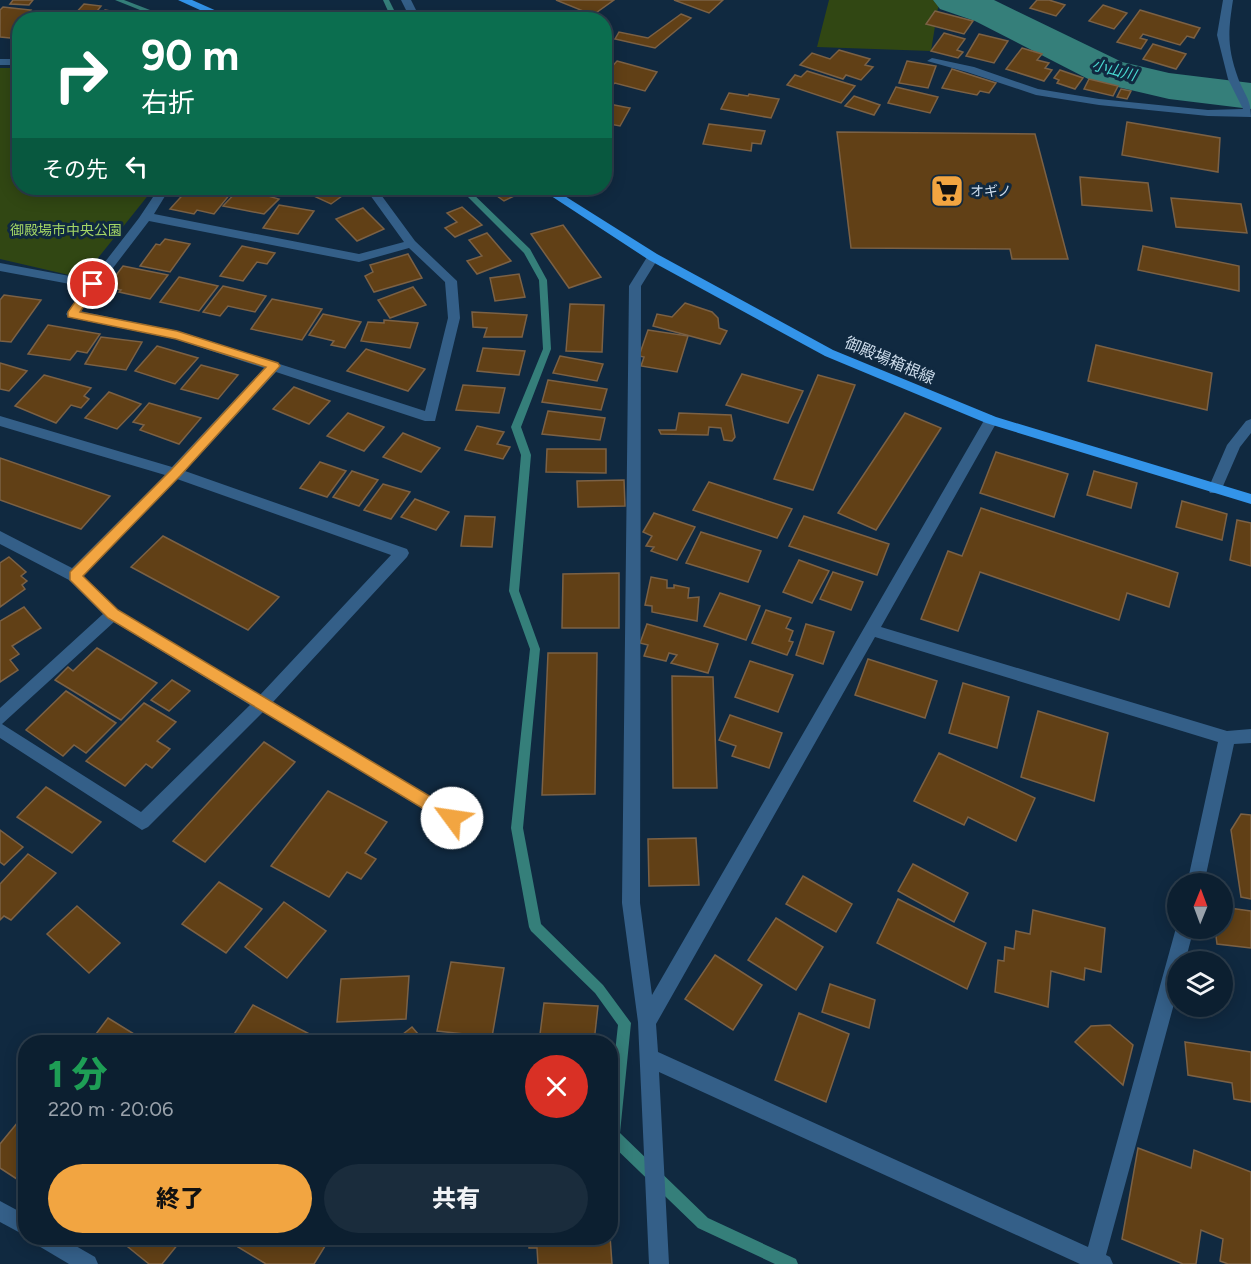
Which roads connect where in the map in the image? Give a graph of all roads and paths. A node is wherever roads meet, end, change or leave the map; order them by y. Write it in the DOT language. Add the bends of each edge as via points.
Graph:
graph roads {
  1 [pos="183,0"];
  2 [pos="1228,0"];
  3 [pos="212,12"];
  4 [pos="932,61"];
  5 [pos="1249,111"];
  6 [pos="160,195"];
  7 [pos="376,195"];
  8 [pos="556,195"];
  9 [pos="148,217"];
  10 [pos="411,244"];
  11 [pos="653,257"];
  12 [pos="0,267"];
  13 [pos="93,284"];
  14 [pos="274,366"];
  15 [pos="991,420"];
  16 [pos="0,421"];
  17 [pos="1251,424"];
  18 [pos="175,473"];
  19 [pos="1215,489"];
  20 [pos="1251,499"];
  21 [pos="0,537"];
  22 [pos="74,576"];
  23 [pos="113,614"];
  24 [pos="871,630"];
  25 [pos="262,703"];
  26 [pos="0,718"];
  27 [pos="0,730"];
  28 [pos="1251,736"];
  29 [pos="1227,738"];
  30 [pos="452,818"];
  31 [pos="1197,873"];
  32 [pos="1182,939"];
  33 [pos="647,1022"];
  34 [pos="649,1058"];
  35 [pos="0,1211"];
  36 [pos="18,1221"];
  37 [pos="56,1245"];
  38 [pos="1099,1262"];
  39 [pos="88,1264"];
  40 [pos="659,1264"];
  1 -- 3 [label="main road"];
  2 -- 5 [label="street" via="1222,35 1233,79"];
  4 -- 5 [label="street" via="970,69 1036,92 1099,102 1208,113"];
  6 -- 9 [label="street"];
  7 -- 10 [label="street"];
  8 -- 11 [label="main road, 御殿場箱根線"];
  9 -- 10 [label="street" via="359,258"];
  9 -- 13 [label="street"];
  10 -- 14 [label="street" via="451,281 454,318 430,418"];
  11 -- 15 [label="main road, 御殿場箱根線" via="829,353"];
  11 -- 33 [label="street" via="635,285 631,903"];
  12 -- 13 [label="street"];
  13 -- 14 [label="street" via="72,314 177,335"];
  14 -- 18 [label="street"];
  15 -- 19 [label="main road, 御殿場箱根線"];
  15 -- 24 [label="street"];
  16 -- 18 [label="street"];
  17 -- 19 [label="street" via="1234,445"];
  18 -- 22 [label="street"];
  18 -- 25 [label="street" via="402,554"];
  19 -- 20 [label="main road, 御殿場箱根線"];
  21 -- 22 [label="street"];
  22 -- 23 [label="street"];
  23 -- 25 [label="street"];
  23 -- 26 [label="street"];
  24 -- 29 [label="street"];
  24 -- 33 [label="street"];
  25 -- 27 [label="street" via="142,822"];
  25 -- 30 [label="street"];
  28 -- 29 [label="street"];
  29 -- 31 [label="street"];
  32 -- 38 [label="street"];
  33 -- 34 [label="street"];
  34 -- 38 [label="street"];
  34 -- 40 [label="street"];
  35 -- 36 [label="street"];
  37 -- 39 [label="street"];
}
